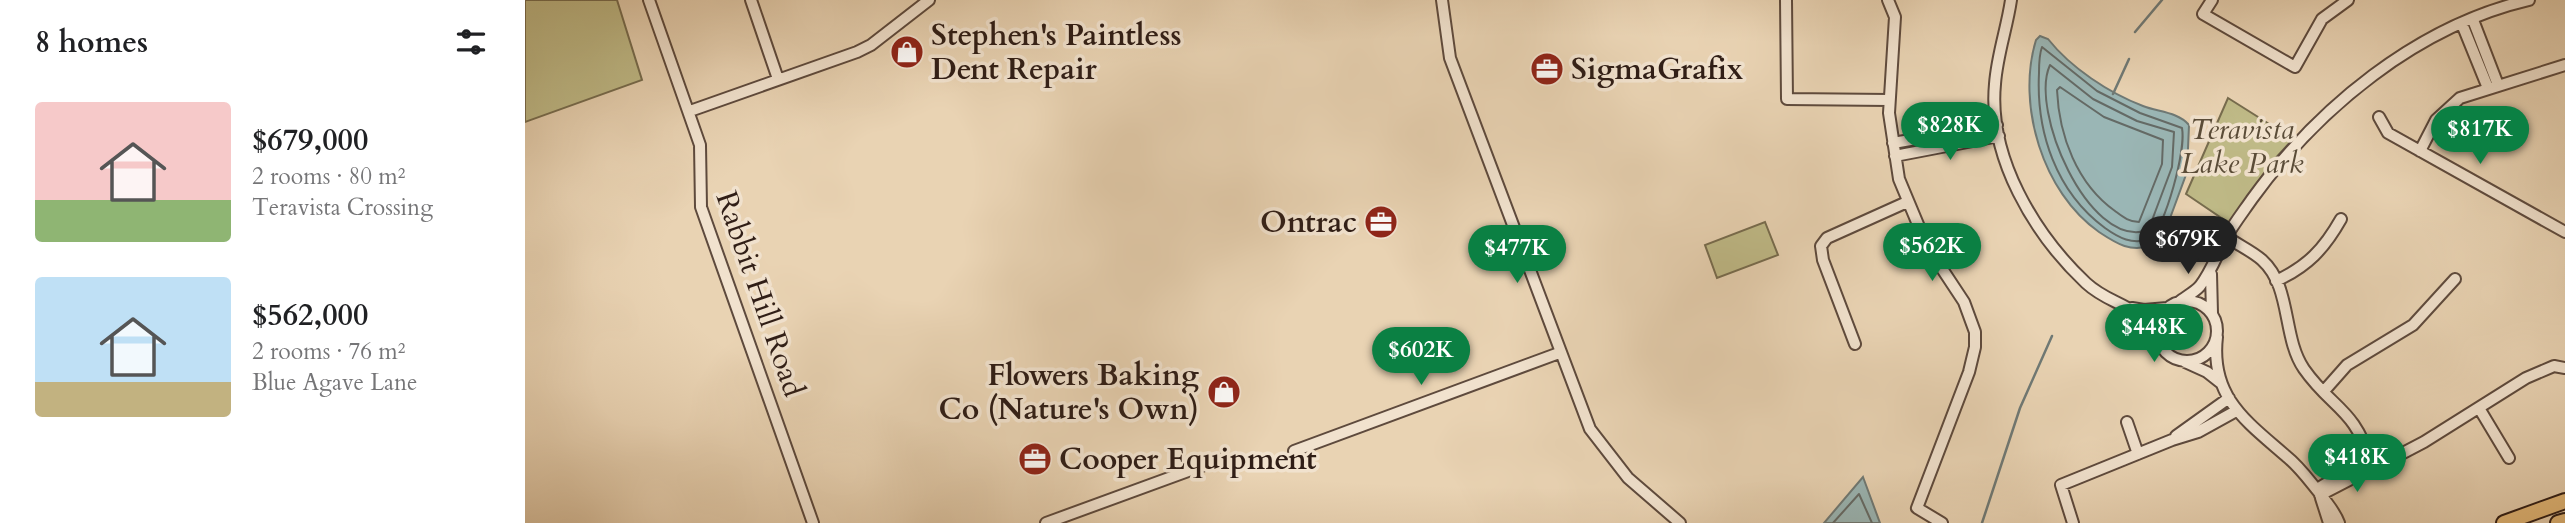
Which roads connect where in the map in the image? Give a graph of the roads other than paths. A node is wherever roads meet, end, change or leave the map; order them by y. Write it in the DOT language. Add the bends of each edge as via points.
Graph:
graph roads {
  1 [pos="649,0"];
  2 [pos="751,0"];
  3 [pos="929,0"];
  4 [pos="1442,0"];
  5 [pos="1786,0"];
  6 [pos="1888,0"];
  7 [pos="2011,0"];
  8 [pos="2212,0"];
  9 [pos="2348,0"];
  10 [pos="2529,0"];
  11 [pos="2468,22"];
  12 [pos="2565,65"];
  13 [pos="778,79"];
  14 [pos="2493,86"];
  15 [pos="1889,100"];
  16 [pos="690,111"];
  17 [pos="2379,117"];
  18 [pos="1998,131"];
  19 [pos="1893,143"];
  20 [pos="2420,151"];
  21 [pos="1895,156"];
  22 [pos="1907,202"];
  23 [pos="2341,219"];
  24 [pos="2565,232"];
  25 [pos="2227,237"];
  26 [pos="2213,265"];
  27 [pos="2455,279"];
  28 [pos="2276,281"];
  29 [pos="2179,302"];
  30 [pos="2130,307"];
  31 [pos="2167,308"];
  32 [pos="2213,316"];
  33 [pos="2157,337"];
  34 [pos="2217,337"];
  35 [pos="1854,344"];
  36 [pos="1559,354"];
  37 [pos="2182,361"];
  38 [pos="2565,368"];
  39 [pos="2221,383"];
  40 [pos="2324,391"];
  41 [pos="2229,398"];
  42 [pos="2479,408"];
  43 [pos="2236,411"];
  44 [pos="2127,422"];
  45 [pos="2172,440"];
  46 [pos="1294,451"];
  47 [pos="2138,454"];
  48 [pos="2509,458"];
  49 [pos="1221,459"];
  50 [pos="2371,463"];
  51 [pos="2318,492"];
  52 [pos="2565,501"];
  53 [pos="1079,511"];
  54 [pos="2565,521"];
  55 [pos="813,523"];
  56 [pos="1046,523"];
  57 [pos="1083,523"];
  58 [pos="1680,523"];
  59 [pos="1942,523"];
  60 [pos="2073,523"];
  61 [pos="2329,523"];
  62 [pos="2339,523"];
  63 [pos="2504,523"];
  64 [pos="2558,523"];
  1 -- 16 [label="street, Rabbit Hill Road"];
  2 -- 13 [label="street"];
  3 -- 13 [label="street" via="871,45"];
  4 -- 36 [label="street" via="1450,58"];
  5 -- 15 [label="street" via="1787,99"];
  6 -- 15 [label="street" via="1895,17"];
  7 -- 18 [label="street" via="1994,87"];
  8 -- 9 [label="street" via="2203,14 2295,67 2322,19"];
  10 -- 11 [label="street"];
  11 -- 14 [label="street"];
  11 -- 25 [label="street" via="2383,69 2317,122 2280,163"];
  12 -- 14 [label="street"];
  13 -- 16 [label="street"];
  14 -- 20 [label="street" via="2446,108"];
  15 -- 19 [label="street"];
  16 -- 55 [label="street, Rabbit Hill Road" via="701,157 701,207"];
  17 -- 20 [label="street" via="2388,133"];
  18 -- 19 [label="street"];
  18 -- 21 [label="street"];
  18 -- 30 [label="street" via="2019,195 2073,270 2092,288"];
  19 -- 21 [label="street"];
  20 -- 24 [label="street"];
  21 -- 22 [label="street"];
  22 -- 35 [label="street" via="1821,246"];
  22 -- 59 [label="street" via="1975,332 1969,372 1917,508"];
  23 -- 28 [label="street" via="2316,257"];
  25 -- 26 [label="street"];
  25 -- 28 [label="street" via="2262,260"];
  26 -- 29 [label="street" via="2199,288"];
  26 -- 32 [label="street" via="2209,282"];
  27 -- 40 [label="street" via="2413,324 2347,365"];
  28 -- 40 [label="street" via="2295,354"];
  29 -- 31 [label="street"];
  29 -- 32 [label="street" via="2195,302"];
  30 -- 31 [label="street"];
  30 -- 33 [label="street"];
  31 -- 33 [label="street" via="2158,321"];
  32 -- 34 [label="street"];
  33 -- 37 [label="street" via="2166,353"];
  34 -- 37 [label="street" via="2208,353"];
  34 -- 39 [label="street" via="2215,360"];
  36 -- 46 [label="street"];
  36 -- 58 [label="street" via="1590,429 1613,462"];
  37 -- 39 [label="street"];
  38 -- 42 [label="street" via="2554,366 2526,378"];
  39 -- 41 [label="street"];
  40 -- 50 [label="street" via="2364,436"];
  41 -- 43 [label="street"];
  41 -- 45 [label="street"];
  42 -- 48 [label="street"];
  42 -- 50 [label="street" via="2403,453"];
  43 -- 45 [label="street"];
  43 -- 51 [label="street" via="2308,477"];
  44 -- 47 [label="street"];
  45 -- 47 [label="street"];
  47 -- 60 [label="street" via="2060,485"];
  49 -- 53 [label="street"];
  50 -- 51 [label="street" via="2357,464"];
  51 -- 61 [label="street"];
  51 -- 62 [label="street"];
  52 -- 63 [label="main road"];
  53 -- 56 [label="street"];
  53 -- 57 [label="street"];
  54 -- 64 [label="main road"];
}
